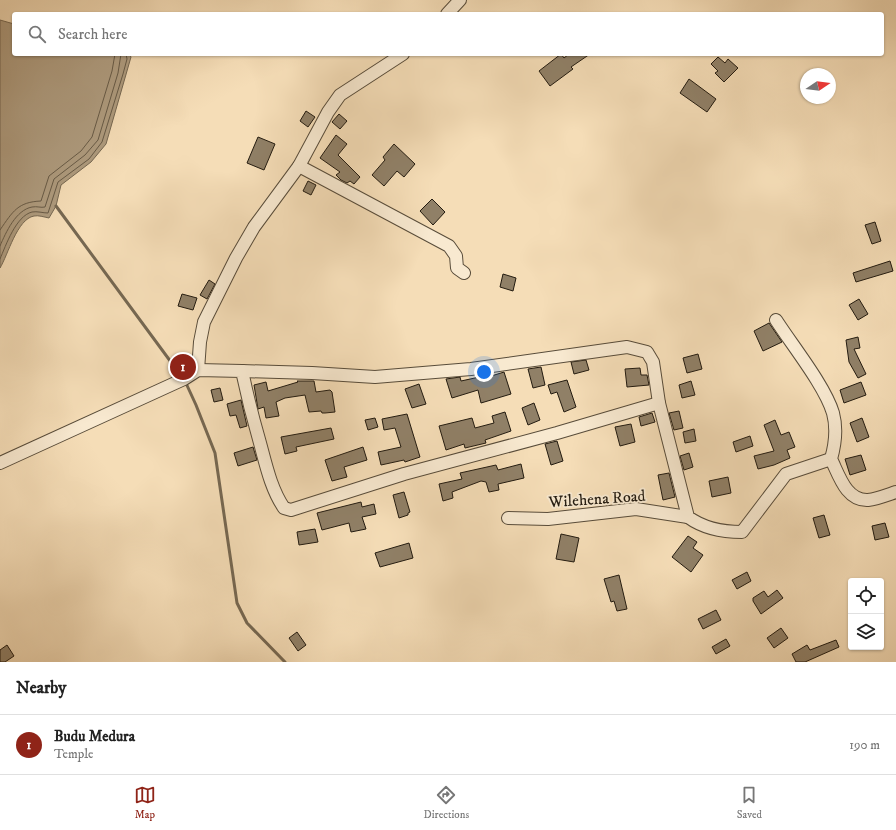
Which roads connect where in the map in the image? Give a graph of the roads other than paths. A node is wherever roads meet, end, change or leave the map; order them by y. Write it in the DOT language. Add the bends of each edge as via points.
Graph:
graph roads {
  1 [pos="460,0"];
  2 [pos="449,12"];
  3 [pos="400,56"];
  4 [pos="299,166"];
  5 [pos="464,272"];
  6 [pos="776,320"];
  7 [pos="198,370"];
  8 [pos="242,371"];
  9 [pos="659,403"];
  10 [pos="831,459"];
  11 [pos="0,463"];
  12 [pos="896,492"];
  13 [pos="688,517"];
  14 [pos="508,518"];
  1 -- 2 [label="street"];
  3 -- 4 [label="street" via="340,96 328,112"];
  4 -- 5 [label="street" via="449,246 456,256 456,268"];
  4 -- 7 [label="street" via="254,227 204,322"];
  6 -- 10 [label="street" via="824,392 833,414 835,445"];
  7 -- 8 [label="street"];
  7 -- 11 [label="street" via="184,379"];
  8 -- 9 [label="street" via="375,377 472,369 627,347 647,352 652,362"];
  8 -- 9 [label="street" via="268,475 278,499 284,508 291,510 404,474"];
  9 -- 13 [label="street"];
  10 -- 12 [label="street" via="846,490 853,496 868,500"];
  10 -- 13 [label="street, Wilehena Road" via="786,474 742,532 726,532 695,522"];
  13 -- 14 [label="street, Wilehena Road" via="636,509 548,519"];
}
